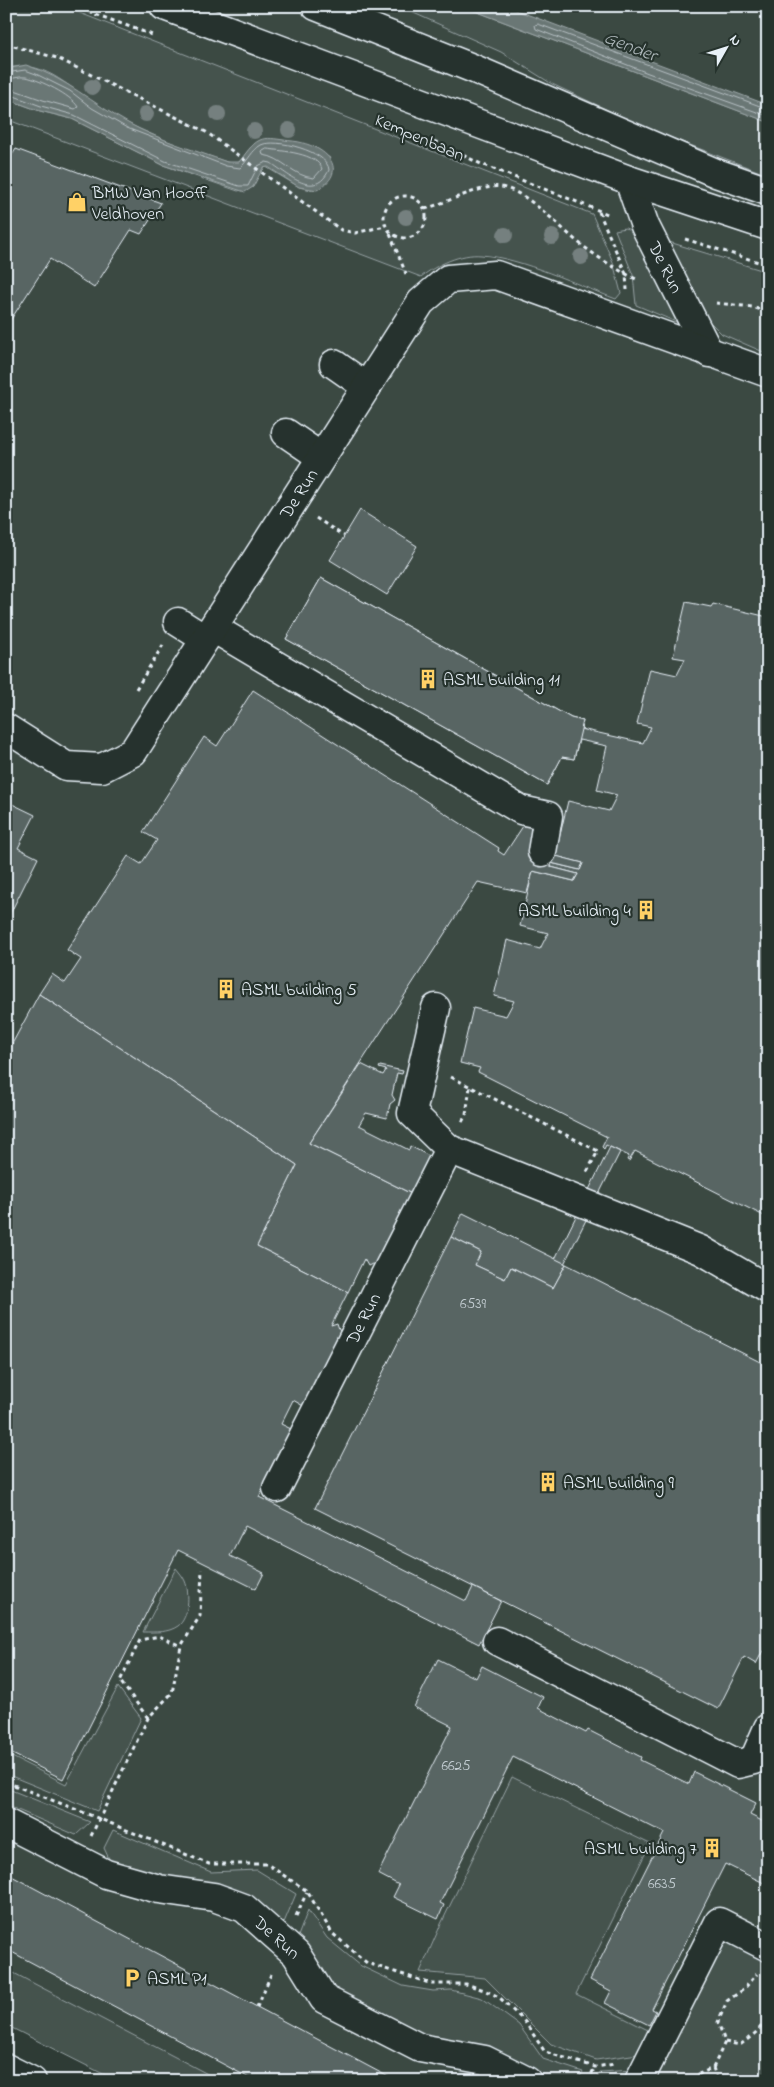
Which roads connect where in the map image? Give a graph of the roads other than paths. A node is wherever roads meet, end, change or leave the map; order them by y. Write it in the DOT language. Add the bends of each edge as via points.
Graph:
graph roads {
  1 [pos="164,6"];
  2 [pos="316,6"];
  3 [pos="629,180"];
  4 [pos="768,191"];
  5 [pos="768,226"];
  6 [pos="709,353"];
  7 [pos="334,364"];
  8 [pos="768,373"];
  9 [pos="367,386"];
  10 [pos="286,433"];
  11 [pos="321,457"];
  12 [pos="178,622"];
  13 [pos="209,633"];
  14 [pos="6,728"];
  15 [pos="542,852"];
  16 [pos="436,1008"];
  17 [pos="449,1149"];
  18 [pos="768,1289"];
  19 [pos="277,1488"];
  20 [pos="496,1641"];
  21 [pos="768,1728"];
  22 [pos="6,1823"];
  23 [pos="768,1947"];
  24 [pos="6,2068"];
  25 [pos="643,2072"];
  26 [pos="32,2081"];
  27 [pos="527,2081"];
  1 -- 3 [label="main road, Kempenbaan"];
  2 -- 4 [label="main road" via="472,68 716,173"];
  3 -- 5 [label="main road, Kempenbaan"];
  3 -- 6 [label="main road, De Run" via="645,226"];
  6 -- 8 [label="main road, De Run"];
  6 -- 9 [label="main road, De Run" via="496,275 448,279 421,302"];
  7 -- 9 [label="main road"];
  9 -- 11 [label="main road, De Run"];
  10 -- 11 [label="main road"];
  11 -- 13 [label="main road, De Run"];
  12 -- 13 [label="main road"];
  13 -- 14 [label="main road, De Run" via="133,752 102,768 66,766"];
  13 -- 15 [label="main road" via="521,810 548,816"];
  16 -- 17 [label="main road" via="412,1113"];
  17 -- 18 [label="main road" via="701,1250"];
  17 -- 19 [label="main road, De Run"];
  20 -- 21 [label="main road" via="738,1764 754,1760"];
  22 -- 27 [label="main road, De Run" via="106,1874 159,1889 214,1897 244,1908 296,1954 324,1999 420,2048 485,2060"];
  23 -- 25 [label="main road" via="719,1922"];
  24 -- 26 [label="main road"];
}
